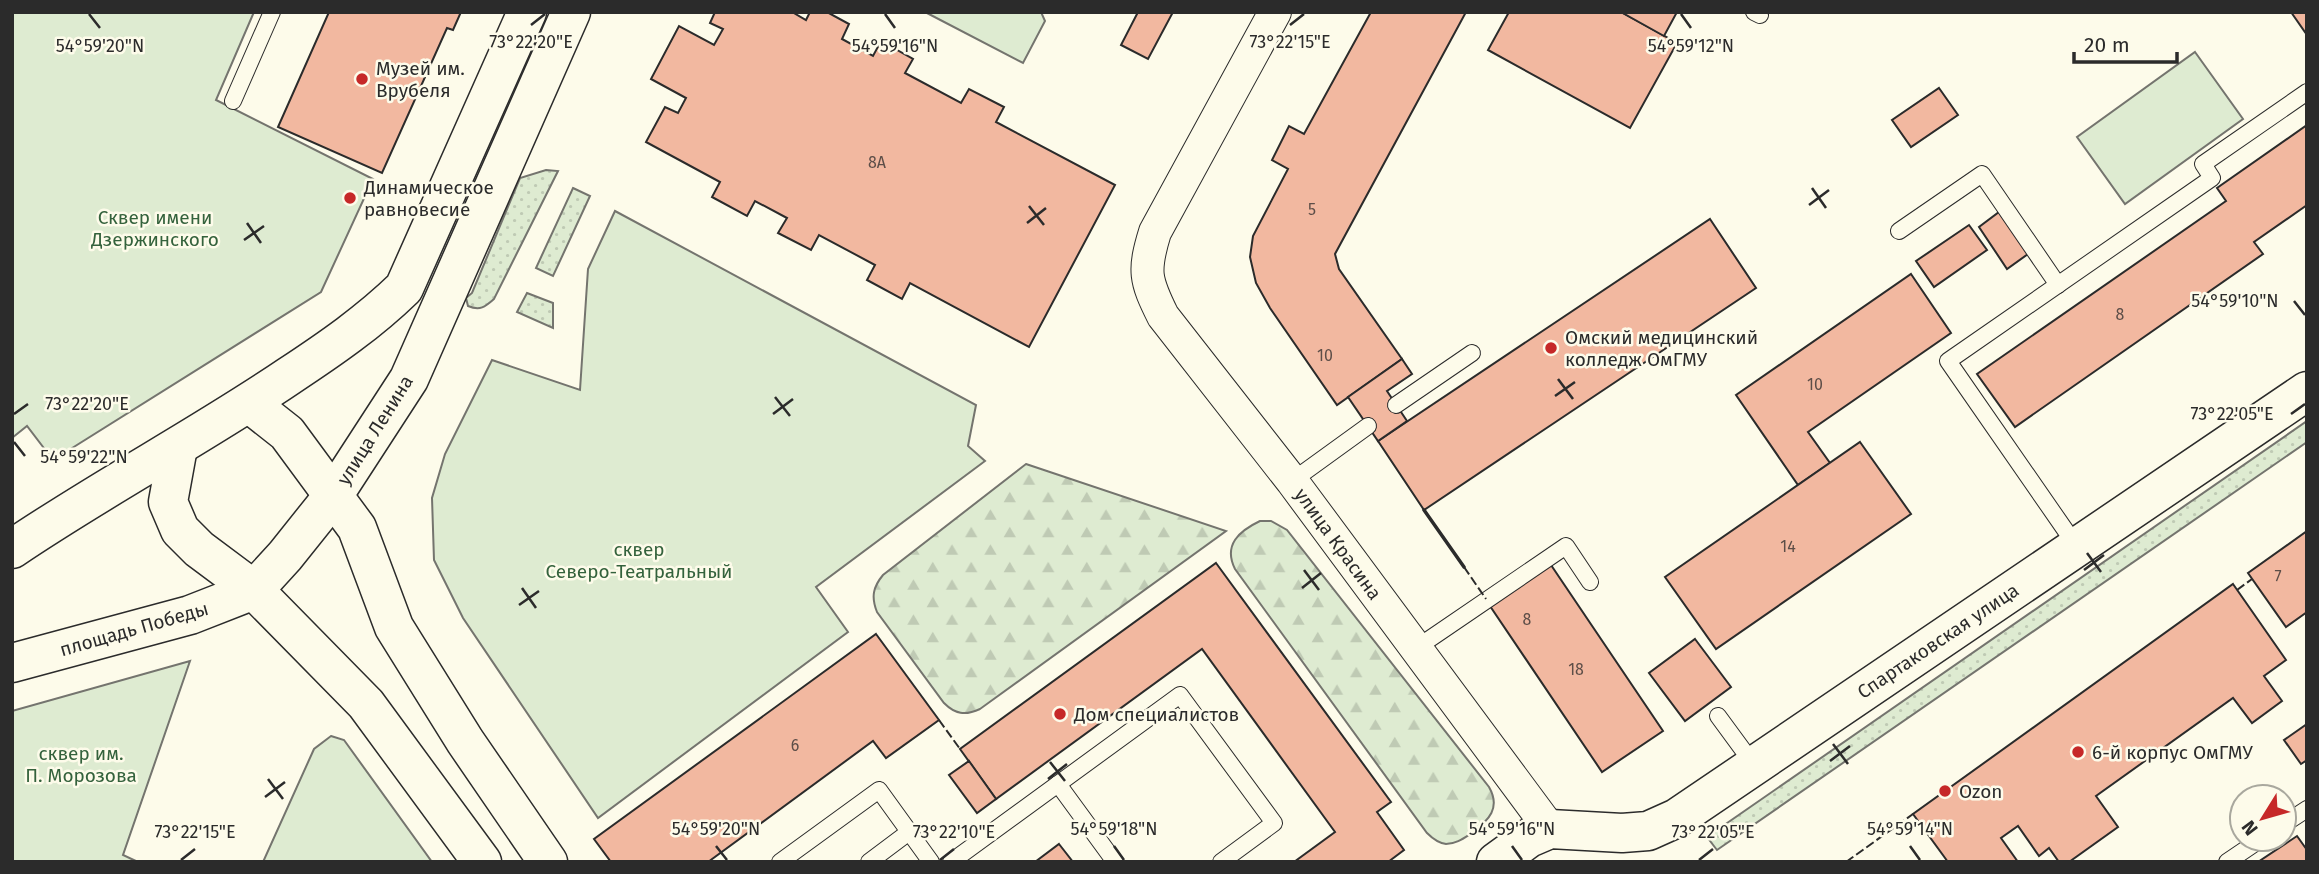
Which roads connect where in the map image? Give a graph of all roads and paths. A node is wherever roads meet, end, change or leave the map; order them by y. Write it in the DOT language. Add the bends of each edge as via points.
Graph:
graph roads {
  1 [pos="272,12"];
  2 [pos="527,12"];
  3 [pos="571,12"];
  4 [pos="1275,12"];
  5 [pos="2307,92"];
  6 [pos="233,100"];
  7 [pos="1899,231"];
  8 [pos="2058,285"];
  9 [pos="1472,353"];
  10 [pos="2307,391"];
  11 [pos="249,403"];
  12 [pos="1396,405"];
  13 [pos="1368,426"];
  14 [pos="175,461"];
  15 [pos="1292,481"];
  16 [pos="333,496"];
  17 [pos="2078,547"];
  18 [pos="12,549"];
  19 [pos="1590,582"];
  20 [pos="254,590"];
  21 [pos="1415,649"];
  22 [pos="12,663"];
  23 [pos="1718,716"];
  24 [pos="1754,765"];
  25 [pos="1058,784"];
  26 [pos="1550,829"];
  27 [pos="909,832"];
  28 [pos="482,862"];
  29 [pos="548,862"];
  30 [pos="780,862"];
  31 [pos="869,862"];
  32 [pos="931,862"];
  33 [pos="951,862"];
  34 [pos="1115,862"];
  35 [pos="1221,862"];
  36 [pos="1496,862"];
  1 -- 6 [label="lane"];
  2 -- 11 [label="main road" via="404,288 349,335"];
  3 -- 16 [label="main road, улица Ленина" via="409,379"];
  4 -- 15 [label="street, улица Красина" via="1155,232 1146,272 1163,316"];
  5 -- 8 [label="lane" via="2203,164 2212,178"];
  7 -- 8 [label="lane" via="1982,174"];
  8 -- 17 [label="lane" via="1948,361"];
  9 -- 12 [label="lane"];
  10 -- 17 [label="main road, Спартаковская улица"];
  11 -- 14 [label="main road"];
  11 -- 16 [label="main road" via="287,433"];
  13 -- 15 [label="lane"];
  14 -- 18 [label="main road" via="85,501"];
  14 -- 20 [label="main road" via="168,502 180,530"];
  15 -- 21 [label="street, улица Красина"];
  16 -- 20 [label="main road, площадь Победы"];
  16 -- 29 [label="main road, улица Ленина" via="357,528 394,627"];
  17 -- 24 [label="main road, Спартаковская улица"];
  19 -- 21 [label="lane" via="1566,546"];
  20 -- 22 [label="main road, площадь Победы" via="178,619"];
  20 -- 28 [label="main road" via="366,704"];
  21 -- 26 [label="street, улица Красина"];
  23 -- 24 [label="lane"];
  24 -- 26 [label="main road, Спартаковская улица" via="1677,818 1648,831 1622,834"];
  25 -- 33 [label="lane"];
  25 -- 34 [label="lane"];
  25 -- 35 [label="lane" via="1180,695 1274,823"];
  26 -- 36 [label="main road"];
  27 -- 30 [label="lane" via="879,790"];
  27 -- 31 [label="lane"];
  27 -- 32 [label="lane"];
}
